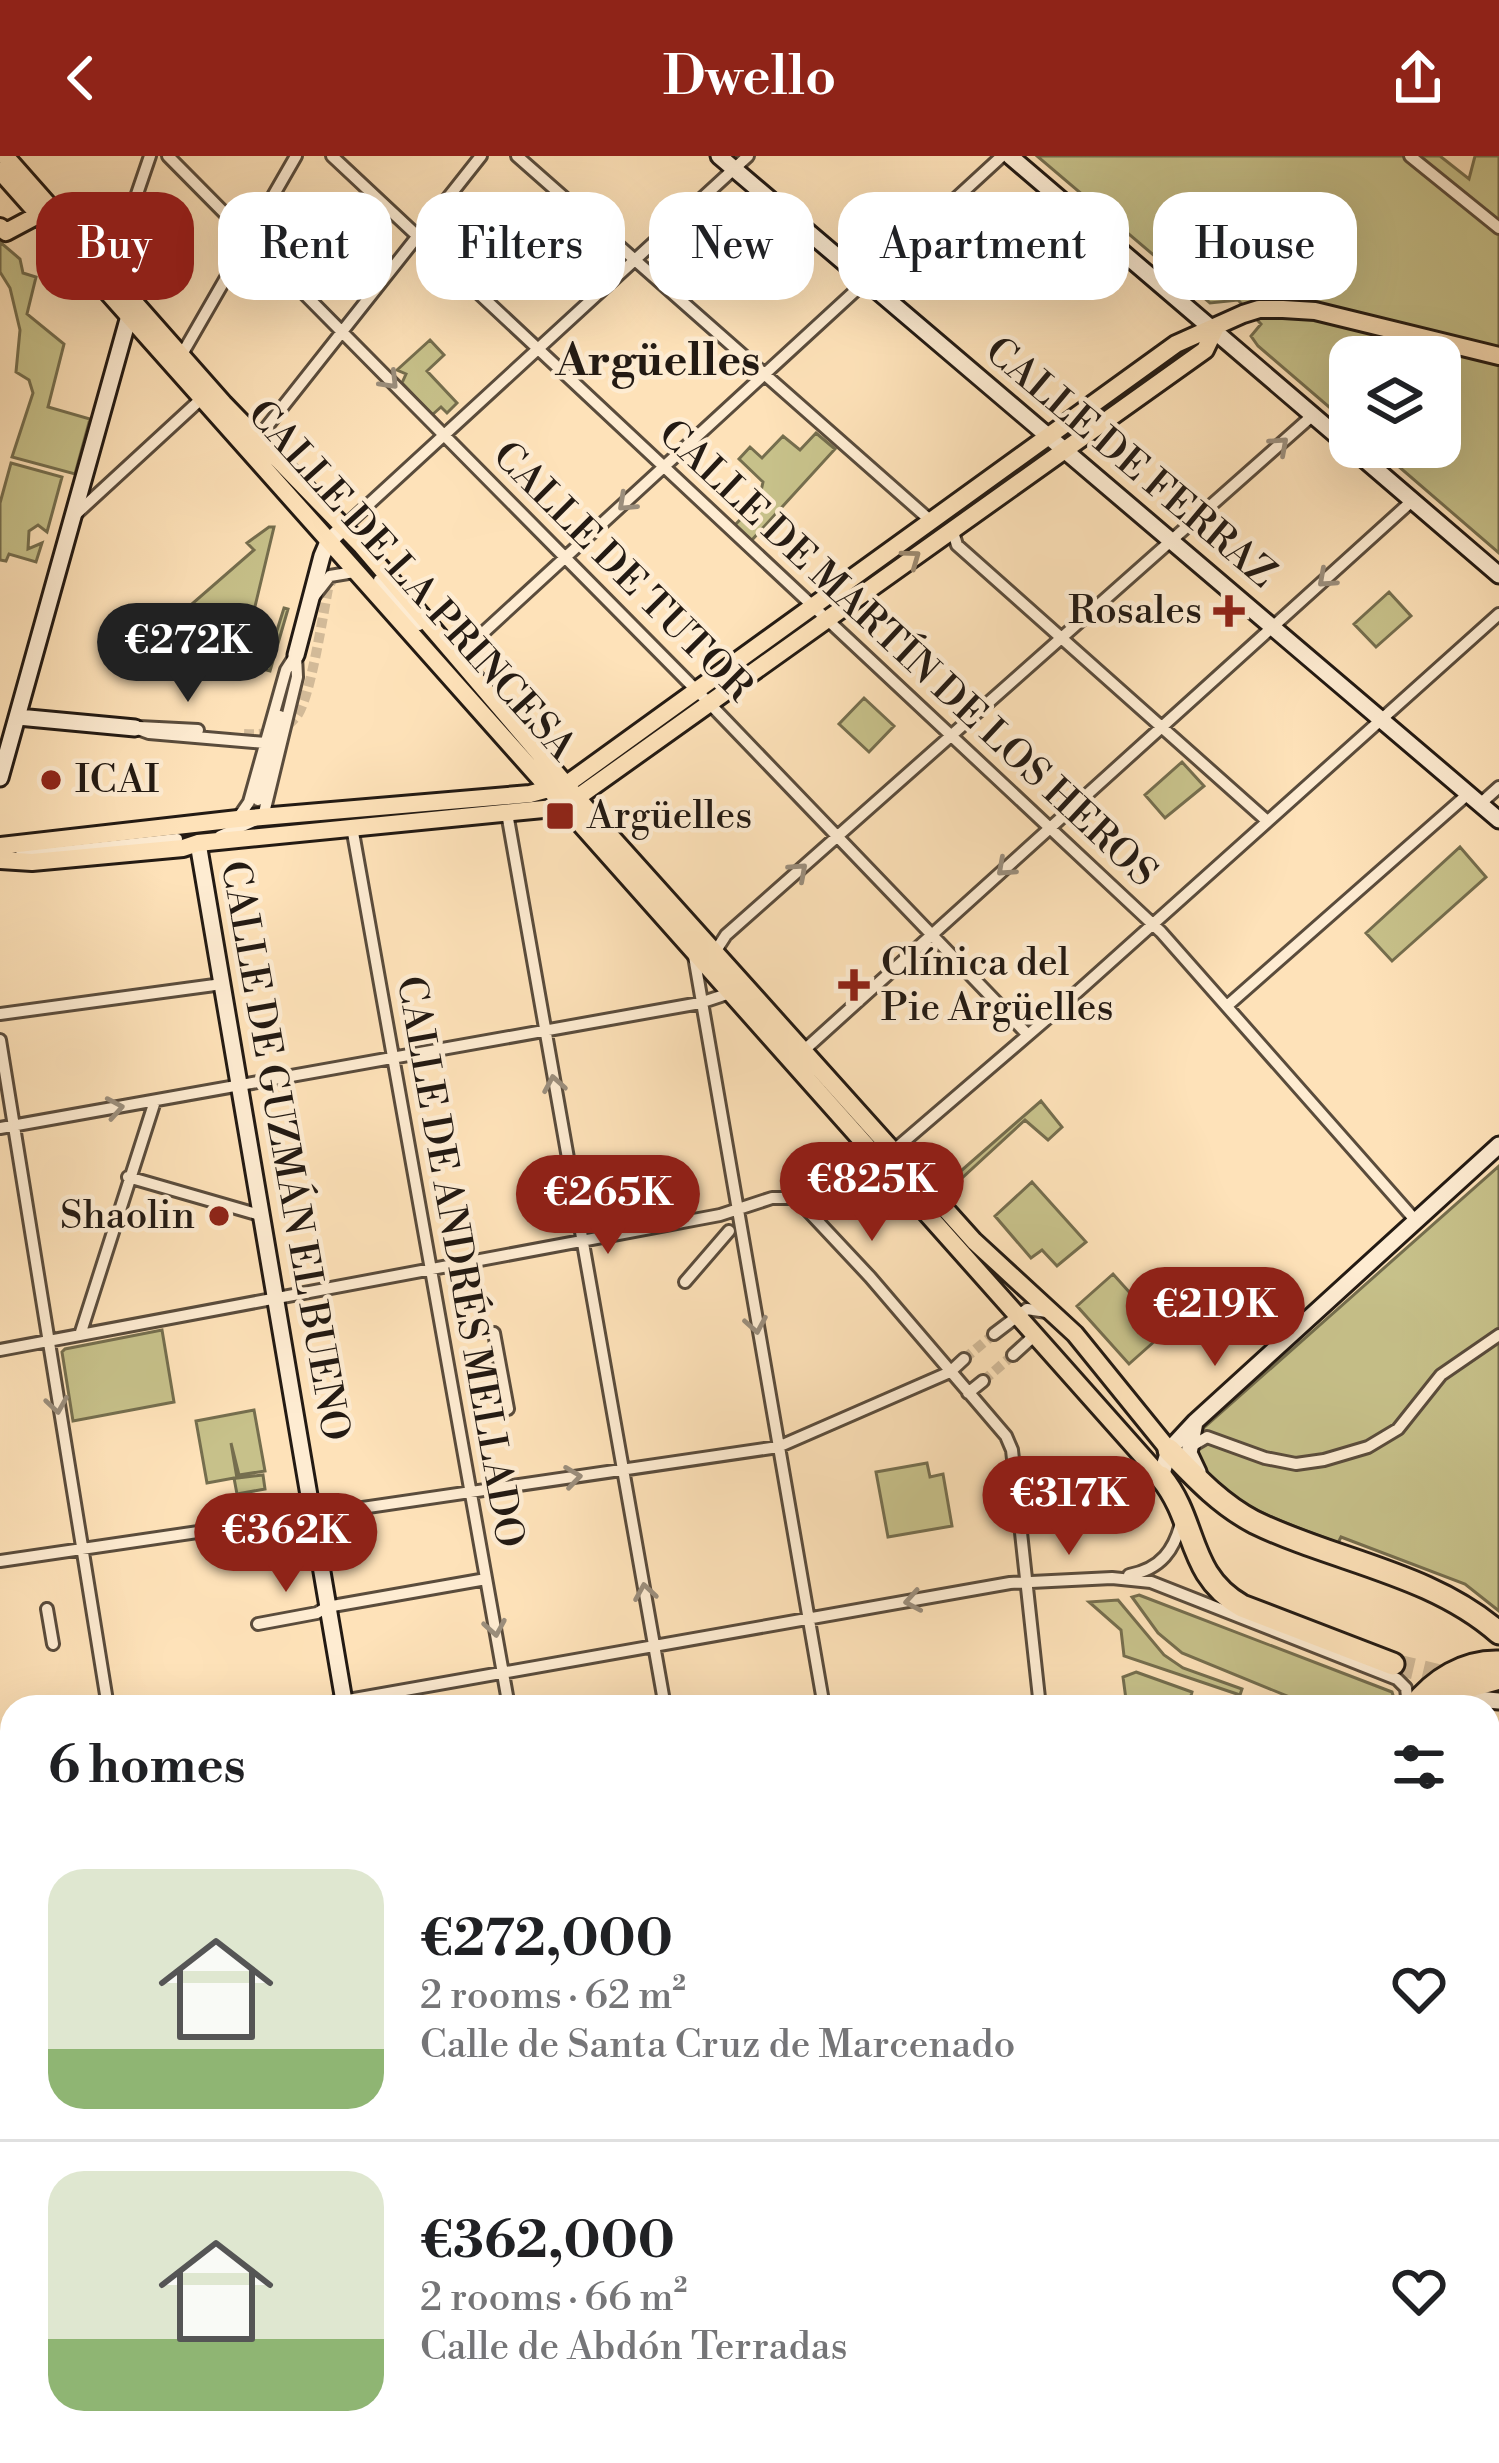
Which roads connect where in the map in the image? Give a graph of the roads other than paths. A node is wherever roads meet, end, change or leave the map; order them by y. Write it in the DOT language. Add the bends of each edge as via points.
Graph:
graph roads {
  1 [pos="5,156"];
  2 [pos="150,156"];
  3 [pos="168,156"];
  4 [pos="296,156"];
  5 [pos="332,156"];
  6 [pos="481,156"];
  7 [pos="517,156"];
  8 [pos="718,156"];
  9 [pos="748,156"];
  10 [pos="1006,156"];
  11 [pos="1411,156"];
  12 [pos="734,169"];
  13 [pos="0,172"];
  14 [pos="138,192"];
  15 [pos="276,192"];
  16 [pos="453,192"];
  17 [pos="966,192"];
  18 [pos="36,201"];
  19 [pos="36,204"];
  20 [pos="218,207"];
  21 [pos="36,212"];
  22 [pos="0,227"];
  23 [pos="1499,228"];
  24 [pos="416,234"];
  25 [pos="416,239"];
  26 [pos="838,257"];
  27 [pos="635,260"];
  28 [pos="218,294"];
  29 [pos="117,300"];
  30 [pos="131,300"];
  31 [pos="310,300"];
  32 [pos="488,300"];
  33 [pos="847,300"];
  34 [pos="888,300"];
  35 [pos="130,316"];
  36 [pos="1215,329"];
  37 [pos="342,332"];
  38 [pos="540,348"];
  39 [pos="1497,358"];
  40 [pos="179,363"];
  41 [pos="765,375"];
  42 [pos="200,400"];
  43 [pos="1313,415"];
  44 [pos="1329,429"];
  45 [pos="445,436"];
  46 [pos="1048,437"];
  47 [pos="258,438"];
  48 [pos="1063,450"];
  49 [pos="1375,468"];
  50 [pos="663,469"];
  51 [pos="1413,500"];
  52 [pos="72,518"];
  53 [pos="931,521"];
  54 [pos="344,527"];
  55 [pos="952,529"];
  56 [pos="328,542"];
  57 [pos="1171,542"];
  58 [pos="566,559"];
  59 [pos="354,572"];
  60 [pos="1499,574"];
  61 [pos="379,580"];
  62 [pos="310,602"];
  63 [pos="819,614"];
  64 [pos="1499,614"];
  65 [pos="1273,627"];
  66 [pos="1062,638"];
  67 [pos="459,655"];
  68 [pos="296,656"];
  69 [pos="481,686"];
  70 [pos="704,698"];
  71 [pos="9,716"];
  72 [pos="1380,719"];
  73 [pos="1162,727"];
  74 [pos="135,728"];
  75 [pos="244,734"];
  76 [pos="950,737"];
  77 [pos="265,743"];
  78 [pos="0,778"];
  79 [pos="1499,787"];
  80 [pos="565,795"];
  81 [pos="1474,799"];
  82 [pos="261,808"];
  83 [pos="507,813"];
  84 [pos="238,819"];
  85 [pos="1266,820"];
  86 [pos="1499,820"];
  87 [pos="352,827"];
  88 [pos="1049,829"];
  89 [pos="180,832"];
  90 [pos="225,834"];
  91 [pos="838,837"];
  92 [pos="198,843"];
  93 [pos="4,855"];
  94 [pos="1152,924"];
  95 [pos="932,934"];
  96 [pos="693,952"];
  97 [pos="715,952"];
  98 [pos="222,985"];
  99 [pos="736,988"];
  100 [pos="700,1003"];
  101 [pos="1227,1006"];
  102 [pos="0,1014"];
  103 [pos="545,1031"];
  104 [pos="1028,1035"];
  105 [pos="0,1040"];
  106 [pos="799,1056"];
  107 [pos="392,1058"];
  108 [pos="238,1086"];
  109 [pos="155,1101"];
  110 [pos="6,1127"];
  111 [pos="1499,1144"];
  112 [pos="887,1155"];
  113 [pos="128,1177"];
  114 [pos="736,1210"];
  115 [pos="260,1215"];
  116 [pos="816,1216"];
  117 [pos="1416,1221"];
  118 [pos="729,1231"];
  119 [pos="581,1240"];
  120 [pos="430,1269"];
  121 [pos="685,1282"];
  122 [pos="274,1298"];
  123 [pos="1018,1314"];
  124 [pos="494,1334"];
  125 [pos="994,1334"];
  126 [pos="1036,1334"];
  127 [pos="1075,1334"];
  128 [pos="80,1335"];
  129 [pos="1499,1335"];
  130 [pos="46,1341"];
  131 [pos="0,1350"];
  132 [pos="1013,1354"];
  133 [pos="964,1359"];
  134 [pos="950,1372"];
  135 [pos="983,1381"];
  136 [pos="968,1393"];
  137 [pos="508,1409"];
  138 [pos="778,1447"];
  139 [pos="1179,1449"];
  140 [pos="624,1469"];
  141 [pos="1161,1477"];
  142 [pos="470,1492"];
  143 [pos="1184,1510"];
  144 [pos="313,1516"];
  145 [pos="81,1549"];
  146 [pos="0,1561"];
  147 [pos="1202,1569"];
  148 [pos="1112,1578"];
  149 [pos="486,1580"];
  150 [pos="1028,1583"];
  151 [pos="327,1607"];
  152 [pos="47,1609"];
  153 [pos="1220,1610"];
  154 [pos="808,1620"];
  155 [pos="258,1624"];
  156 [pos="1494,1627"];
  157 [pos="53,1644"];
  158 [pos="654,1647"];
  159 [pos="1499,1662"];
  160 [pos="1393,1664"];
  161 [pos="503,1673"];
  162 [pos="1499,1678"];
  163 [pos="106,1695"];
  164 [pos="343,1695"];
  165 [pos="391,1695"];
  166 [pos="507,1695"];
  167 [pos="663,1695"];
  168 [pos="822,1695"];
  169 [pos="1039,1695"];
  170 [pos="1408,1695"];
  171 [pos="1424,1695"];
  172 [pos="1447,1695"];
  1 -- 18 [label="main road, CALLE DE LA PRINCESA"];
  2 -- 14 [label="street"];
  3 -- 20 [label="street, CALLE DE TUTOR"];
  4 -- 15 [label="street"];
  5 -- 24 [label="street, CALLE DE MARTÍN DE LOS HEROS"];
  6 -- 16 [label="street"];
  7 -- 27 [label="street"];
  8 -- 12 [label="main road, CALLE DE FERRAZ"];
  9 -- 12 [label="street"];
  10 -- 17 [label="street"];
  10 -- 36 [label="main road"];
  11 -- 23 [label="street"];
  12 -- 26 [label="main road, CALLE DE FERRAZ"];
  12 -- 27 [label="street"];
  13 -- 19 [label="main road, CALLE DE LA PRINCESA"];
  21 -- 22 [label="main road" via="10,232"];
  25 -- 37 [label="street"];
  27 -- 38 [label="street"];
  27 -- 41 [label="street"];
  28 -- 40 [label="street"];
  29 -- 35 [label="main road, CALLE DE LA PRINCESA"];
  30 -- 40 [label="main road, CALLE DE LA PRINCESA"];
  31 -- 37 [label="street, CALLE DE TUTOR"];
  32 -- 38 [label="street, CALLE DE MARTÍN DE LOS HEROS"];
  33 -- 41 [label="street"];
  34 -- 46 [label="main road, CALLE DE FERRAZ"];
  35 -- 40 [label="main road, CALLE DE LA PRINCESA"];
  35 -- 52 [label="main road"];
  36 -- 39 [label="main road" via="1259,309 1315,311"];
  36 -- 43 [label="main road"];
  36 -- 46 [label="main road" via="1176,344"];
  36 -- 48 [label="main road" via="1205,350"];
  37 -- 45 [label="street, CALLE DE TUTOR, one-way"];
  37 -- 47 [label="street"];
  38 -- 45 [label="street"];
  38 -- 50 [label="street, CALLE DE MARTÍN DE LOS HEROS"];
  40 -- 42 [label="main road, CALLE DE LA PRINCESA"];
  40 -- 47 [label="main road, CALLE DE LA PRINCESA"];
  41 -- 50 [label="street"];
  41 -- 53 [label="street"];
  42 -- 52 [label="street"];
  42 -- 56 [label="main road, CALLE DE LA PRINCESA"];
  43 -- 44 [label="main road"];
  57 -- 43 [label="street, one-way"];
  45 -- 54 [label="street"];
  45 -- 58 [label="street, CALLE DE TUTOR"];
  46 -- 48 [label="main road, CALLE DE FERRAZ"];
  46 -- 53 [label="main road"];
  47 -- 54 [label="main road, CALLE DE LA PRINCESA"];
  48 -- 55 [label="main road"];
  48 -- 57 [label="main road, CALLE DE FERRAZ"];
  49 -- 51 [label="main road"];
  50 -- 58 [label="street, one-way"];
  50 -- 63 [label="street, CALLE DE MARTÍN DE LOS HEROS"];
  51 -- 60 [label="main road"];
  51 -- 65 [label="street, one-way"];
  52 -- 71 [label="main road"];
  53 -- 63 [label="main road"];
  54 -- 56 [label="main road"];
  54 -- 67 [label="main road, CALLE DE LA PRINCESA"];
  63 -- 55 [label="main road, one-way"];
  55 -- 66 [label="street" via="957,545"];
  56 -- 59 [label="main road, CALLE DE LA PRINCESA"];
  56 -- 62 [label="main road"];
  57 -- 65 [label="main road, CALLE DE FERRAZ"];
  57 -- 66 [label="street"];
  58 -- 67 [label="street"];
  58 -- 70 [label="street, CALLE DE TUTOR"];
  59 -- 62 [label="street" via="330,576"];
  59 -- 80 [label="main road, CALLE DE LA PRINCESA"];
  61 -- 69 [label="street, CALLE DE LA PRINCESA"];
  62 -- 68 [label="main road"];
  63 -- 70 [label="main road"];
  63 -- 76 [label="street, CALLE DE MARTÍN DE LOS HEROS"];
  64 -- 72 [label="street"];
  65 -- 72 [label="main road, CALLE DE FERRAZ"];
  65 -- 73 [label="street"];
  66 -- 73 [label="street"];
  66 -- 76 [label="street"];
  67 -- 69 [label="main road, CALLE DE LA PRINCESA"];
  68 -- 77 [label="street"];
  68 -- 82 [label="street" via="298,677"];
  69 -- 80 [label="main road, CALLE DE LA PRINCESA"];
  70 -- 80 [label="main road"];
  70 -- 91 [label="street, CALLE DE TUTOR"];
  71 -- 74 [label="main road"];
  71 -- 78 [label="main road"];
  72 -- 81 [label="main road, CALLE DE FERRAZ"];
  72 -- 85 [label="street"];
  73 -- 85 [label="street"];
  73 -- 88 [label="street"];
  74 -- 75 [label="street"];
  74 -- 77 [label="street"];
  76 -- 88 [label="street, CALLE DE MARTÍN DE LOS HEROS"];
  76 -- 91 [label="street"];
  77 -- 84 [label="street"];
  79 -- 81 [label="street"];
  80 -- 82 [label="main road"];
  80 -- 83 [label="main road"];
  80 -- 96 [label="main road, CALLE DE LA PRINCESA"];
  80 -- 97 [label="main road, CALLE DE LA PRINCESA"];
  81 -- 86 [label="main road, CALLE DE FERRAZ"];
  81 -- 101 [label="street"];
  82 -- 84 [label="main road"];
  82 -- 90 [label="street"];
  83 -- 87 [label="main road"];
  83 -- 103 [label="street"];
  84 -- 89 [label="main road"];
  84 -- 90 [label="street"];
  85 -- 94 [label="street"];
  87 -- 92 [label="main road"];
  87 -- 107 [label="street, CALLE DE ANDRÉS MELLADO"];
  88 -- 94 [label="street, CALLE DE MARTÍN DE LOS HEROS"];
  88 -- 95 [label="street, one-way"];
  89 -- 92 [label="street, CALLE DE GUZMÁN EL BUENO"];
  89 -- 93 [label="main road"];
  90 -- 92 [label="street"];
  91 -- 95 [label="street, CALLE DE TUTOR"];
  97 -- 91 [label="street, one-way"];
  92 -- 93 [label="main road" via="32,862"];
  92 -- 98 [label="main road, CALLE DE GUZMÁN EL BUENO"];
  94 -- 101 [label="street, CALLE DE MARTÍN DE LOS HEROS"];
  94 -- 104 [label="street"];
  95 -- 104 [label="street, CALLE DE TUTOR"];
  95 -- 106 [label="street"];
  96 -- 99 [label="main road, CALLE DE LA PRINCESA"];
  96 -- 100 [label="street"];
  97 -- 99 [label="main road, CALLE DE LA PRINCESA"];
  98 -- 102 [label="street"];
  98 -- 108 [label="main road, CALLE DE GUZMÁN EL BUENO"];
  99 -- 100 [label="street"];
  99 -- 106 [label="main road, CALLE DE LA PRINCESA"];
  100 -- 103 [label="street"];
  100 -- 114 [label="street"];
  101 -- 117 [label="street, CALLE DE MARTÍN DE LOS HEROS"];
  103 -- 107 [label="street"];
  119 -- 103 [label="street, one-way"];
  104 -- 112 [label="street"];
  105 -- 110 [label="street"];
  106 -- 112 [label="main road, CALLE DE LA PRINCESA"];
  107 -- 108 [label="street"];
  107 -- 120 [label="street, CALLE DE ANDRÉS MELLADO"];
  108 -- 109 [label="street"];
  108 -- 115 [label="main road, CALLE DE GUZMÁN EL BUENO"];
  110 -- 109 [label="street, one-way"];
  109 -- 113 [label="street"];
  110 -- 130 [label="street"];
  111 -- 117 [label="main road"];
  112 -- 116 [label="street"];
  112 -- 123 [label="main road, CALLE DE LA PRINCESA"];
  112 -- 127 [label="main road, CALLE DE LA PRINCESA"];
  113 -- 115 [label="street"];
  113 -- 128 [label="street"];
  114 -- 116 [label="street" via="786,1196"];
  114 -- 119 [label="street"];
  114 -- 138 [label="street, one-way"];
  115 -- 122 [label="main road, CALLE DE GUZMÁN EL BUENO"];
  116 -- 134 [label="street"];
  117 -- 139 [label="main road" via="1195,1422"];
  118 -- 121 [label="street"];
  119 -- 120 [label="street"];
  119 -- 140 [label="street"];
  120 -- 122 [label="street"];
  120 -- 142 [label="street, CALLE DE ANDRÉS MELLADO"];
  122 -- 128 [label="street"];
  122 -- 144 [label="main road, CALLE DE GUZMÁN EL BUENO"];
  123 -- 125 [label="street"];
  123 -- 126 [label="main road, CALLE DE LA PRINCESA"];
  123 -- 127 [label="street, CALLE DE LA PRINCESA" via="1039,1308"];
  124 -- 137 [label="street"];
  126 -- 132 [label="street"];
  126 -- 141 [label="main road, CALLE DE LA PRINCESA"];
  127 -- 139 [label="main road, CALLE DE LA PRINCESA"];
  128 -- 130 [label="street"];
  129 -- 139 [label="street" via="1441,1375 1398,1429 1368,1447 1296,1464 1207,1437"];
  130 -- 131 [label="street"];
  130 -- 145 [label="street, one-way"];
  133 -- 134 [label="street"];
  134 -- 136 [label="street"];
  134 -- 138 [label="street"];
  135 -- 136 [label="street"];
  136 -- 150 [label="street" via="1012,1450"];
  138 -- 140 [label="street"];
  138 -- 154 [label="street"];
  139 -- 141 [label="main road"];
  139 -- 156 [label="highway" via="1204,1486 1250,1520 1436,1592"];
  142 -- 140 [label="street, one-way"];
  158 -- 140 [label="street, one-way"];
  141 -- 143 [label="highway, CALLE DE LA PRINCESA"];
  142 -- 144 [label="street"];
  142 -- 149 [label="street, CALLE DE ANDRÉS MELLADO"];
  143 -- 147 [label="highway, CALLE DE LA PRINCESA"];
  143 -- 148 [label="street" via="1165,1558"];
  144 -- 145 [label="street"];
  144 -- 151 [label="main road, CALLE DE GUZMÁN EL BUENO"];
  145 -- 146 [label="street"];
  145 -- 163 [label="street"];
  147 -- 153 [label="street"];
  147 -- 160 [label="highway" via="1242,1606"];
  148 -- 150 [label="street"];
  148 -- 153 [label="street" via="1150,1582"];
  149 -- 151 [label="street"];
  149 -- 161 [label="street, CALLE DE ANDRÉS MELLADO, one-way"];
  150 -- 154 [label="street, one-way"];
  150 -- 169 [label="street"];
  151 -- 155 [label="street"];
  151 -- 164 [label="main road, CALLE DE GUZMÁN EL BUENO"];
  152 -- 157 [label="street"];
  153 -- 170 [label="street" via="1397,1679"];
  154 -- 158 [label="street"];
  154 -- 168 [label="street"];
  158 -- 161 [label="street"];
  158 -- 167 [label="street"];
  159 -- 171 [label="highway" via="1445,1676"];
  161 -- 165 [label="street"];
  161 -- 166 [label="street, CALLE DE ANDRÉS MELLADO"];
  162 -- 172 [label="highway"];
}
